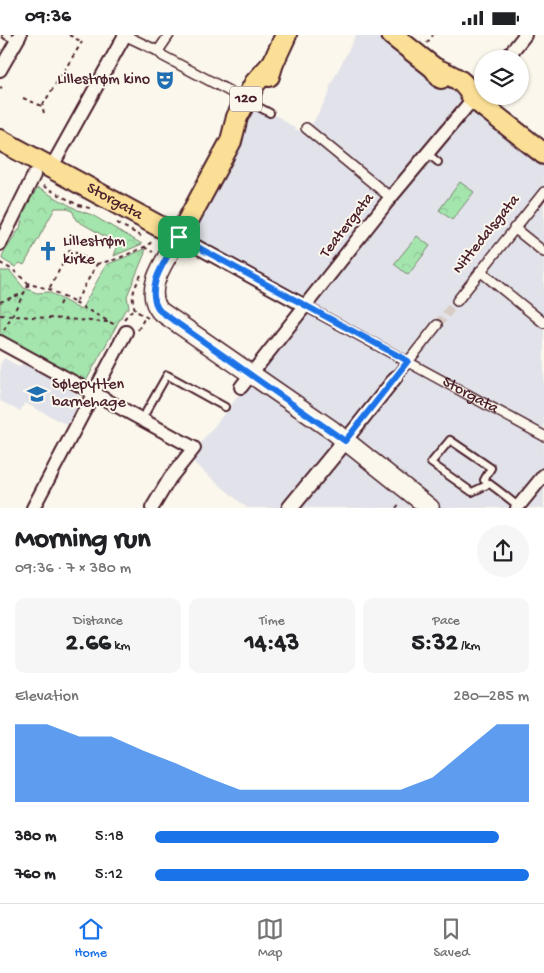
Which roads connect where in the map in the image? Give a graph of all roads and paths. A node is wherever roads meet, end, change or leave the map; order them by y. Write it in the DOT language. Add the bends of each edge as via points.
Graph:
graph roads {
  1 [pos="69,35"];
  2 [pos="124,35"];
  3 [pos="169,35"];
  4 [pos="392,35"];
  5 [pos="433,35"];
  6 [pos="525,35"];
  7 [pos="287,36"];
  8 [pos="14,37"];
  9 [pos="426,44"];
  10 [pos="513,50"];
  11 [pos="158,51"];
  12 [pos="0,70"];
  13 [pos="474,93"];
  14 [pos="23,97"];
  15 [pos="474,98"];
  16 [pos="491,105"];
  17 [pos="42,106"];
  18 [pos="257,106"];
  19 [pos="44,113"];
  20 [pos="306,128"];
  21 [pos="0,140"];
  22 [pos="427,153"];
  23 [pos="544,154"];
  24 [pos="438,162"];
  25 [pos="41,175"];
  26 [pos="544,192"];
  27 [pos="385,193"];
  28 [pos="94,210"];
  29 [pos="118,223"];
  30 [pos="514,228"];
  31 [pos="141,236"];
  32 [pos="179,237"];
  33 [pos="151,242"];
  34 [pos="0,244"];
  35 [pos="143,247"];
  36 [pos="152,252"];
  37 [pos="544,252"];
  38 [pos="0,263"];
  39 [pos="97,264"];
  40 [pos="480,271"];
  41 [pos="142,273"];
  42 [pos="29,284"];
  43 [pos="49,289"];
  44 [pos="24,293"];
  45 [pos="64,297"];
  46 [pos="457,301"];
  47 [pos="0,302"];
  48 [pos="76,303"];
  49 [pos="59,305"];
  50 [pos="305,306"];
  51 [pos="134,308"];
  52 [pos="0,315"];
  53 [pos="12,316"];
  54 [pos="124,319"];
  55 [pos="109,322"];
  56 [pos="544,323"];
  57 [pos="437,325"];
  58 [pos="132,332"];
  59 [pos="2,336"];
  60 [pos="408,361"];
  61 [pos="396,377"];
  62 [pos="246,381"];
  63 [pos="94,393"];
  64 [pos="225,407"];
  65 [pos="142,419"];
  66 [pos="544,436"];
  67 [pos="345,441"];
  68 [pos="544,475"];
  69 [pos="489,484"];
  70 [pos="402,501"];
  71 [pos="296,504"];
  72 [pos="517,507"];
  73 [pos="33,508"];
  74 [pos="152,508"];
  75 [pos="396,508"];
  76 [pos="430,508"];
  1 -- 17 [label="path" via="82,42"];
  2 -- 11 [label="street"];
  2 -- 25 [label="street"];
  3 -- 11 [label="street"];
  4 -- 13 [label="main road" via="434,68 448,87 459,95"];
  5 -- 9 [label="path"];
  6 -- 10 [label="street"];
  7 -- 18 [label="main road, 120" via="273,63 255,83"];
  8 -- 12 [label="street"];
  11 -- 18 [label="street"];
  14 -- 17 [label="path"];
  15 -- 22 [label="street, Teatergata"];
  16 -- 23 [label="main road"];
  17 -- 19 [label="path"];
  18 -- 32 [label="main road, 120" via="237,117 230,141"];
  20 -- 27 [label="street"];
  21 -- 25 [label="main road, Storgata"];
  22 -- 24 [label="lane"];
  22 -- 50 [label="street, Teatergata"];
  25 -- 28 [label="path" via="78,205"];
  25 -- 32 [label="main road, Storgata"];
  25 -- 34 [label="street"];
  26 -- 30 [label="street, Nittedalsgata"];
  29 -- 31 [label="path"];
  30 -- 37 [label="street"];
  30 -- 40 [label="street, Nittedalsgata"];
  32 -- 50 [label="street, Storgata"];
  32 -- 62 [label="main road" via="154,286 156,306"];
  33 -- 35 [label="path"];
  35 -- 36 [label="path"];
  35 -- 39 [label="path"];
  38 -- 42 [label="path"];
  39 -- 43 [label="path" via="70,250"];
  39 -- 48 [label="path"];
  40 -- 46 [label="street, Nittedalsgata"];
  40 -- 56 [label="street"];
  41 -- 51 [label="path" via="133,293"];
  42 -- 43 [label="path"];
  42 -- 44 [label="path"];
  43 -- 45 [label="path"];
  44 -- 47 [label="path"];
  44 -- 53 [label="path"];
  45 -- 48 [label="path"];
  45 -- 49 [label="path"];
  48 -- 55 [label="path"];
  50 -- 60 [label="street, Storgata"];
  50 -- 62 [label="street, Teatergata"];
  51 -- 54 [label="path"];
  51 -- 58 [label="path" via="145,317"];
  52 -- 53 [label="path"];
  53 -- 55 [label="path"];
  53 -- 59 [label="path"];
  55 -- 58 [label="path"];
  57 -- 60 [label="street"];
  58 -- 63 [label="street"];
  59 -- 63 [label="street"];
  60 -- 61 [label="street"];
  60 -- 66 [label="street, Storgata"];
  61 -- 67 [label="street"];
  62 -- 67 [label="main road"];
  63 -- 65 [label="street"];
  63 -- 73 [label="street"];
  64 -- 65 [label="lane" via="167,375"];
  65 -- 74 [label="street" via="194,448"];
  67 -- 71 [label="street"];
  67 -- 76 [label="main road"];
  68 -- 72 [label="street"];
  69 -- 69 [label="lane" via="484,480 491,469 450,440 431,463 472,492"];
  69 -- 72 [label="lane"];
  70 -- 75 [label="path"];
}
